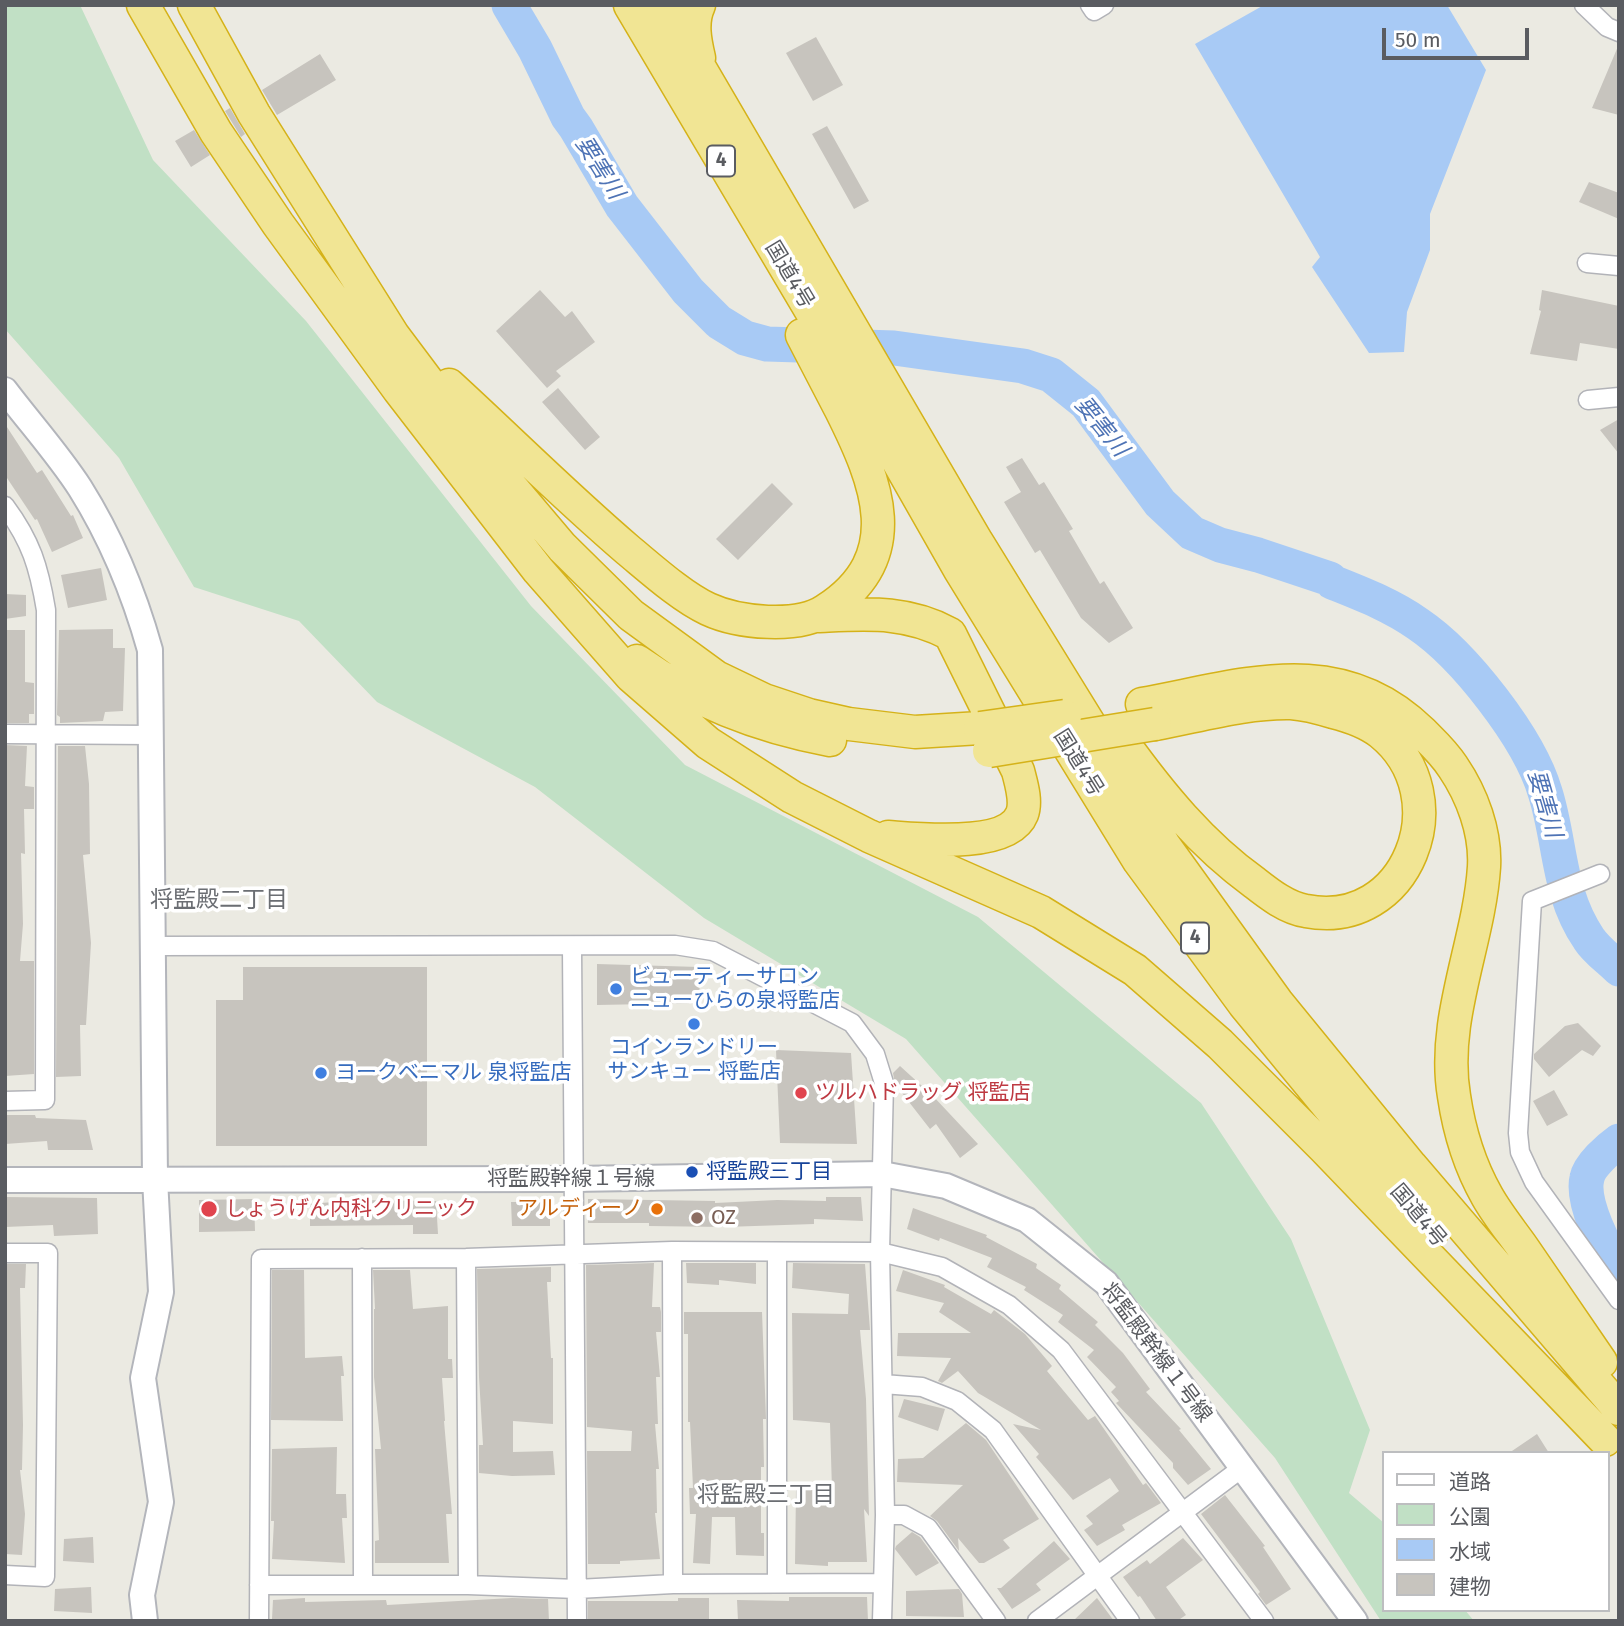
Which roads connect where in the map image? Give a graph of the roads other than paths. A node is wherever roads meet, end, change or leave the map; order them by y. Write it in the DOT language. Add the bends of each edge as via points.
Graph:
graph roads {
  1 [pos="143,5"];
  2 [pos="630,5"];
  3 [pos="663,5"];
  4 [pos="699,5"];
  5 [pos="1090,5"];
  6 [pos="1104,5"];
  7 [pos="1584,5"];
  8 [pos="200,11"];
  9 [pos="1619,32"];
  10 [pos="703,73"];
  11 [pos="1587,263"];
  12 [pos="1619,266"];
  13 [pos="393,335"];
  14 [pos="832,368"];
  15 [pos="5,390"];
  16 [pos="1619,397"];
  17 [pos="1588,400"];
  18 [pos="5,506"];
  19 [pos="977,542"];
  20 [pos="538,570"];
  21 [pos="817,616"];
  22 [pos="1149,714"];
  23 [pos="5,734"];
  24 [pos="46,734"];
  25 [pos="151,734"];
  26 [pos="984,740"];
  27 [pos="869,836"];
  28 [pos="1592,877"];
  29 [pos="153,946"];
  30 [pos="572,947"];
  31 [pos="5,1101"];
  32 [pos="882,1174"];
  33 [pos="155,1179"];
  34 [pos="573,1179"];
  35 [pos="5,1180"];
  36 [pos="672,1251"];
  37 [pos="777,1252"];
  38 [pos="880,1252"];
  39 [pos="5,1253"];
  40 [pos="573,1255"];
  41 [pos="362,1258"];
  42 [pos="466,1258"];
  43 [pos="1619,1300"];
  44 [pos="883,1384"];
  45 [pos="1619,1387"];
  46 [pos="1619,1409"];
  47 [pos="1612,1448"];
  48 [pos="1242,1468"];
  49 [pos="1183,1511"];
  50 [pos="885,1515"];
  51 [pos="5,1575"];
  52 [pos="1097,1576"];
  53 [pos="777,1583"];
  54 [pos="883,1583"];
  55 [pos="363,1584"];
  56 [pos="468,1584"];
  57 [pos="673,1584"];
  58 [pos="259,1585"];
  59 [pos="577,1589"];
  60 [pos="145,1621"];
  61 [pos="259,1621"];
  62 [pos="577,1621"];
  63 [pos="882,1621"];
  64 [pos="996,1621"];
  65 [pos="1037,1621"];
  66 [pos="1130,1621"];
  67 [pos="1264,1621"];
  68 [pos="1355,1621"];
  1 -- 20 [label="highway" via="216,132 278,224"];
  2 -- 14 [label="highway, 4" via="744,202"];
  3 -- 10 [label="highway, 国道4号 / 4"];
  4 -- 10 [label="highway" via="694,36"];
  5 -- 6 [label="street" via="1094,11"];
  7 -- 9 [label="street"];
  8 -- 13 [label="highway" via="254,114"];
  10 -- 19 [label="highway, 国道4号 / 4"];
  11 -- 12 [label="street"];
  13 -- 21 [label="highway" via="596,522 657,574 708,609 739,619 775,622"];
  13 -- 26 [label="highway" via="474,443 562,547 631,615 716,677 809,715"];
  14 -- 21 [label="highway" via="873,483 879,517 864,577 842,600"];
  14 -- 47 [label="highway, 国道4号 / 4" via="1139,861 1244,1004"];
  15 -- 25 [label="street" via="80,488 135,597 150,650"];
  16 -- 17 [label="street"];
  18 -- 24 [label="street" via="22,528 39,570 46,610"];
  19 -- 22 [label="highway" via="1157,790 1238,871 1303,911 1328,914 1370,901 1403,869 1421,818 1419,793 1410,769 1380,732 1352,717 1293,703"];
  19 -- 46 [label="highway, 国道4号 / 4" via="1164,845 1278,1002"];
  20 -- 26 [label="highway" via="608,640 648,668 700,699 758,723 848,743 914,750"];
  20 -- 27 [label="highway" via="631,676 708,743 792,797"];
  21 -- 27 [label="highway" via="909,617 950,634 1018,771 1023,790 1022,814 1011,827 994,834 953,840"];
  22 -- 26 [label="highway, bridge"];
  22 -- 45 [label="highway" via="1276,680 1328,681 1395,708 1445,755 1465,785 1479,823 1484,864 1451,1058 1462,1136 1487,1196"];
  23 -- 24 [label="street"];
  24 -- 25 [label="street"];
  24 -- 31 [label="street" via="45,1100"];
  25 -- 29 [label="street"];
  27 -- 47 [label="highway" via="1041,912 1135,970 1220,1044 1296,1120"];
  28 -- 43 [label="street" via="1532,901 1520,1152 1534,1182"];
  29 -- 30 [label="street"];
  29 -- 33 [label="street"];
  30 -- 32 [label="street" via="675,945 713,951 852,1023 875,1054 884,1083"];
  30 -- 34 [label="street"];
  32 -- 34 [label="street, 将監殿幹線１号線"];
  32 -- 38 [label="street"];
  32 -- 48 [label="street, 将監殿幹線１号線" via="946,1186 1027,1220 1107,1283"];
  33 -- 34 [label="street, 将監殿幹線１号線"];
  33 -- 35 [label="street, 将監殿幹線１号線"];
  33 -- 60 [label="street" via="161,1292 143,1378 160,1502 142,1595"];
  34 -- 40 [label="street"];
  36 -- 37 [label="street"];
  36 -- 40 [label="street"];
  36 -- 57 [label="street"];
  37 -- 38 [label="street"];
  37 -- 53 [label="street"];
  38 -- 44 [label="street"];
  38 -- 49 [label="street" via="942,1267 1009,1305 1061,1350"];
  39 -- 51 [label="street" via="48,1253 45,1577"];
  40 -- 42 [label="street"];
  40 -- 59 [label="street"];
  41 -- 42 [label="street"];
  41 -- 55 [label="street"];
  41 -- 58 [label="street" via="261,1259"];
  42 -- 56 [label="street"];
  44 -- 50 [label="street"];
  44 -- 52 [label="street" via="922,1387 957,1401 993,1430"];
  48 -- 49 [label="street"];
  48 -- 68 [label="street, 将監殿幹線１号線"];
  49 -- 52 [label="street"];
  49 -- 67 [label="street"];
  50 -- 54 [label="street"];
  50 -- 64 [label="street" via="904,1515 928,1528"];
  52 -- 65 [label="street"];
  52 -- 66 [label="street"];
  53 -- 54 [label="street"];
  53 -- 57 [label="street"];
  54 -- 63 [label="street"];
  55 -- 56 [label="street"];
  55 -- 58 [label="street"];
  56 -- 59 [label="street"];
  57 -- 59 [label="street"];
  58 -- 61 [label="street"];
  59 -- 62 [label="street"];
}
